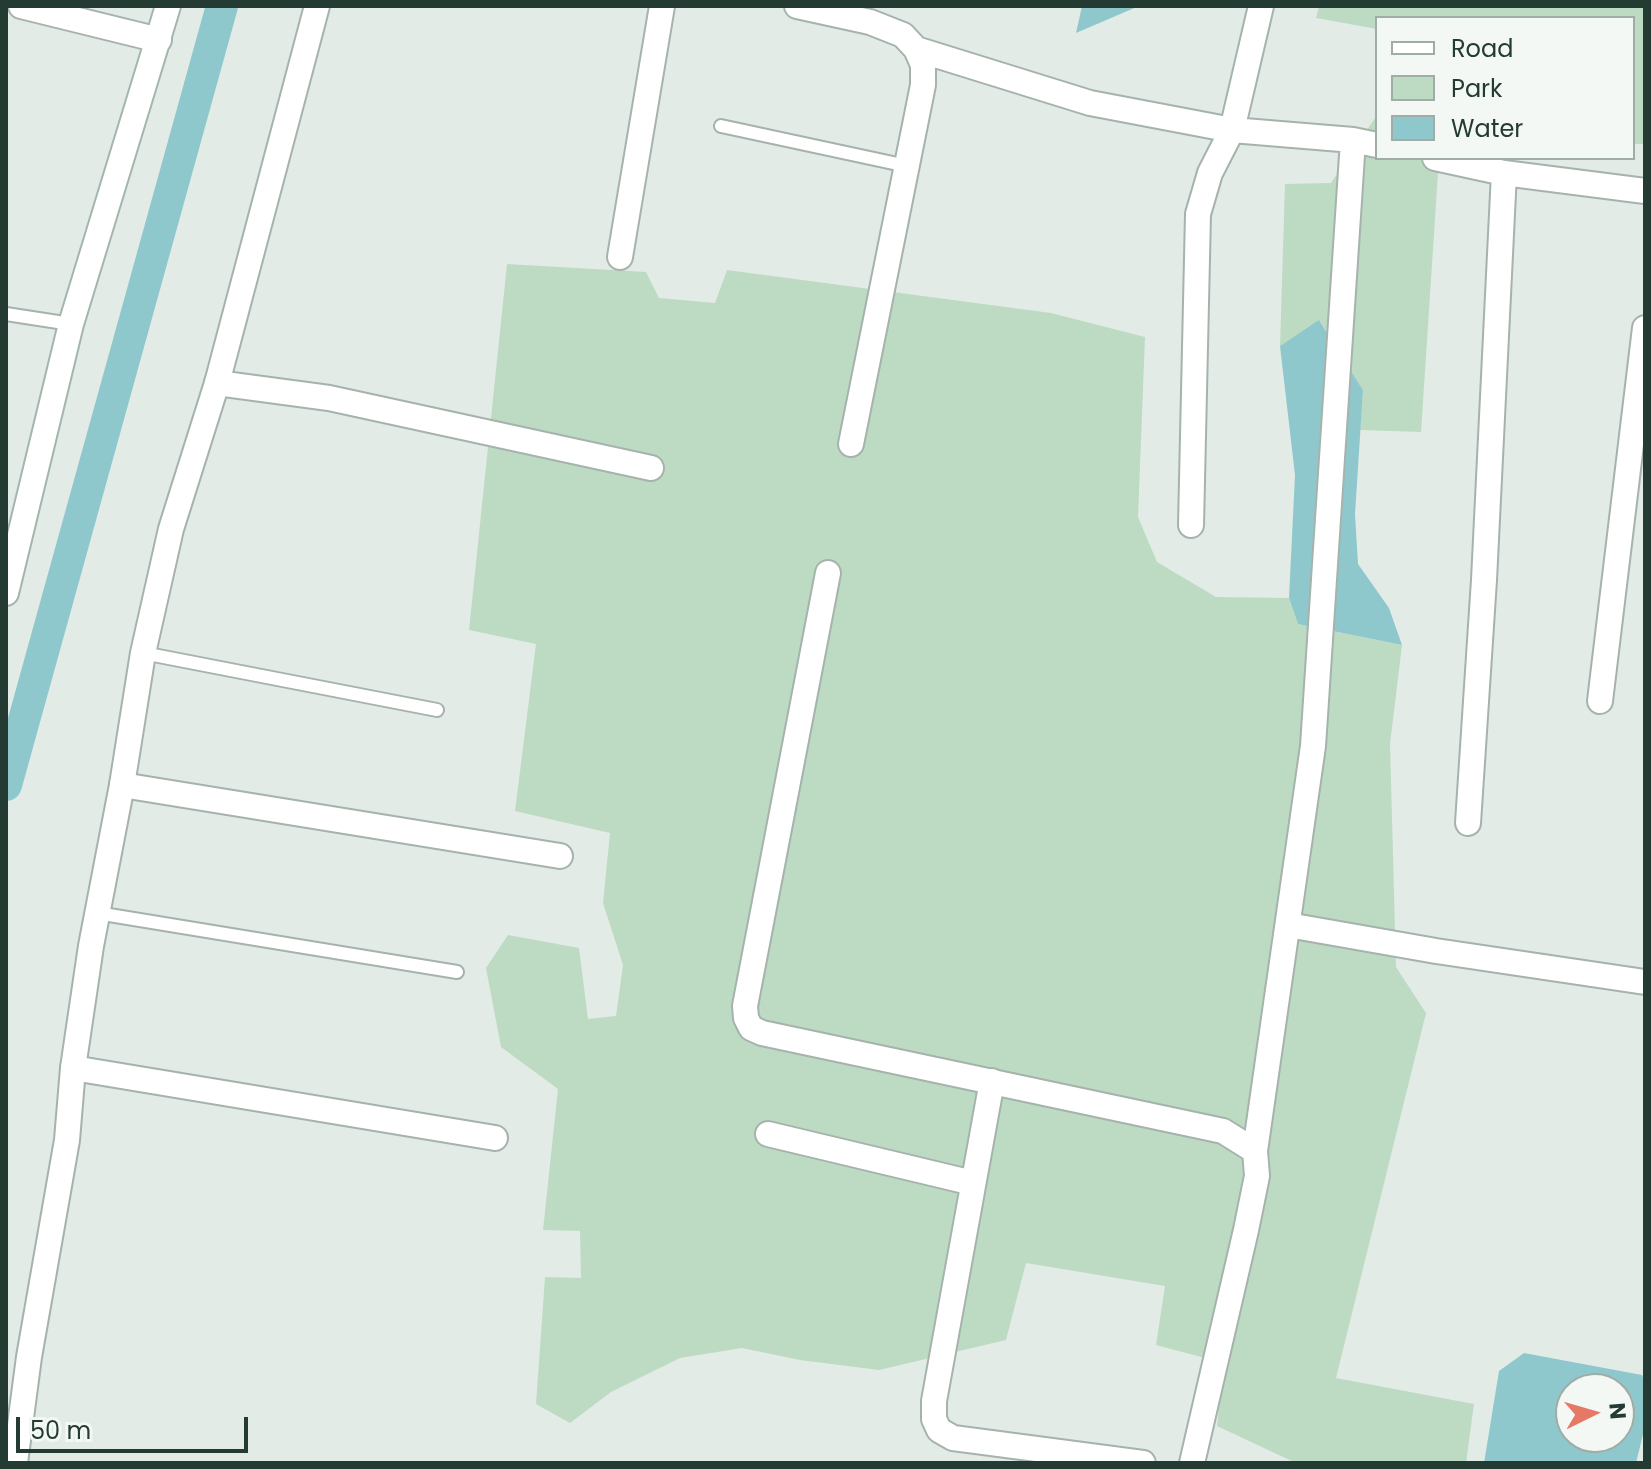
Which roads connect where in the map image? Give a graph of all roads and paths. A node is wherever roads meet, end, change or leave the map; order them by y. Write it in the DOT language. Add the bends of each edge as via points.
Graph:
graph roads {
  1 [pos="21,6"];
  2 [pos="168,6"];
  3 [pos="317,6"];
  4 [pos="662,6"];
  5 [pos="797,6"];
  6 [pos="1261,6"];
  7 [pos="872,14"];
  8 [pos="159,40"];
  9 [pos="916,49"];
  10 [pos="721,126"];
  11 [pos="1232,130"];
  12 [pos="1365,142"];
  13 [pos="1444,160"];
  14 [pos="907,166"];
  15 [pos="1504,173"];
  16 [pos="1645,191"];
  17 [pos="620,257"];
  18 [pos="6,314"];
  19 [pos="71,324"];
  20 [pos="1645,328"];
  21 [pos="217,383"];
  22 [pos="851,444"];
  23 [pos="651,468"];
  24 [pos="1191,525"];
  25 [pos="828,573"];
  26 [pos="6,593"];
  27 [pos="143,653"];
  28 [pos="1600,701"];
  29 [pos="437,710"];
  30 [pos="122,785"];
  31 [pos="1468,823"];
  32 [pos="560,856"];
  33 [pos="97,913"];
  34 [pos="1288,925"];
  35 [pos="457,972"];
  36 [pos="1645,982"];
  37 [pos="73,1068"];
  38 [pos="992,1081"];
  39 [pos="768,1134"];
  40 [pos="495,1138"];
  41 [pos="1255,1151"];
  42 [pos="973,1183"];
  43 [pos="15,1463"];
  44 [pos="1143,1463"];
  45 [pos="1192,1463"];
  1 -- 8 [label="street"];
  2 -- 8 [label="street"];
  3 -- 21 [label="street"];
  4 -- 17 [label="street"];
  5 -- 7 [label="street"];
  6 -- 11 [label="street"];
  7 -- 9 [label="street"];
  8 -- 19 [label="street"];
  9 -- 11 [label="street" via="1090,103"];
  9 -- 14 [label="street" via="923,85"];
  10 -- 14 [label="lane"];
  11 -- 12 [label="street"];
  11 -- 24 [label="street" via="1210,173 1198,214"];
  12 -- 34 [label="street" via="1313,746"];
  13 -- 15 [label="street"];
  14 -- 22 [label="street"];
  15 -- 16 [label="street"];
  15 -- 31 [label="street"];
  18 -- 19 [label="lane"];
  19 -- 26 [label="street"];
  20 -- 28 [label="street"];
  21 -- 23 [label="street" via="329,398"];
  21 -- 27 [label="street" via="171,529"];
  25 -- 38 [label="street" via="746,1018 762,1033"];
  27 -- 29 [label="lane"];
  27 -- 30 [label="street"];
  30 -- 32 [label="street"];
  30 -- 33 [label="street"];
  33 -- 35 [label="lane"];
  33 -- 37 [label="street"];
  34 -- 36 [label="street"];
  34 -- 41 [label="street"];
  37 -- 40 [label="street"];
  37 -- 43 [label="street" via="67,1140"];
  38 -- 41 [label="street" via="1223,1131"];
  38 -- 42 [label="street"];
  39 -- 42 [label="street"];
  41 -- 45 [label="street" via="1257,1176 1249,1217"];
  42 -- 44 [label="street" via="934,1401 939,1430 953,1438"];
}
